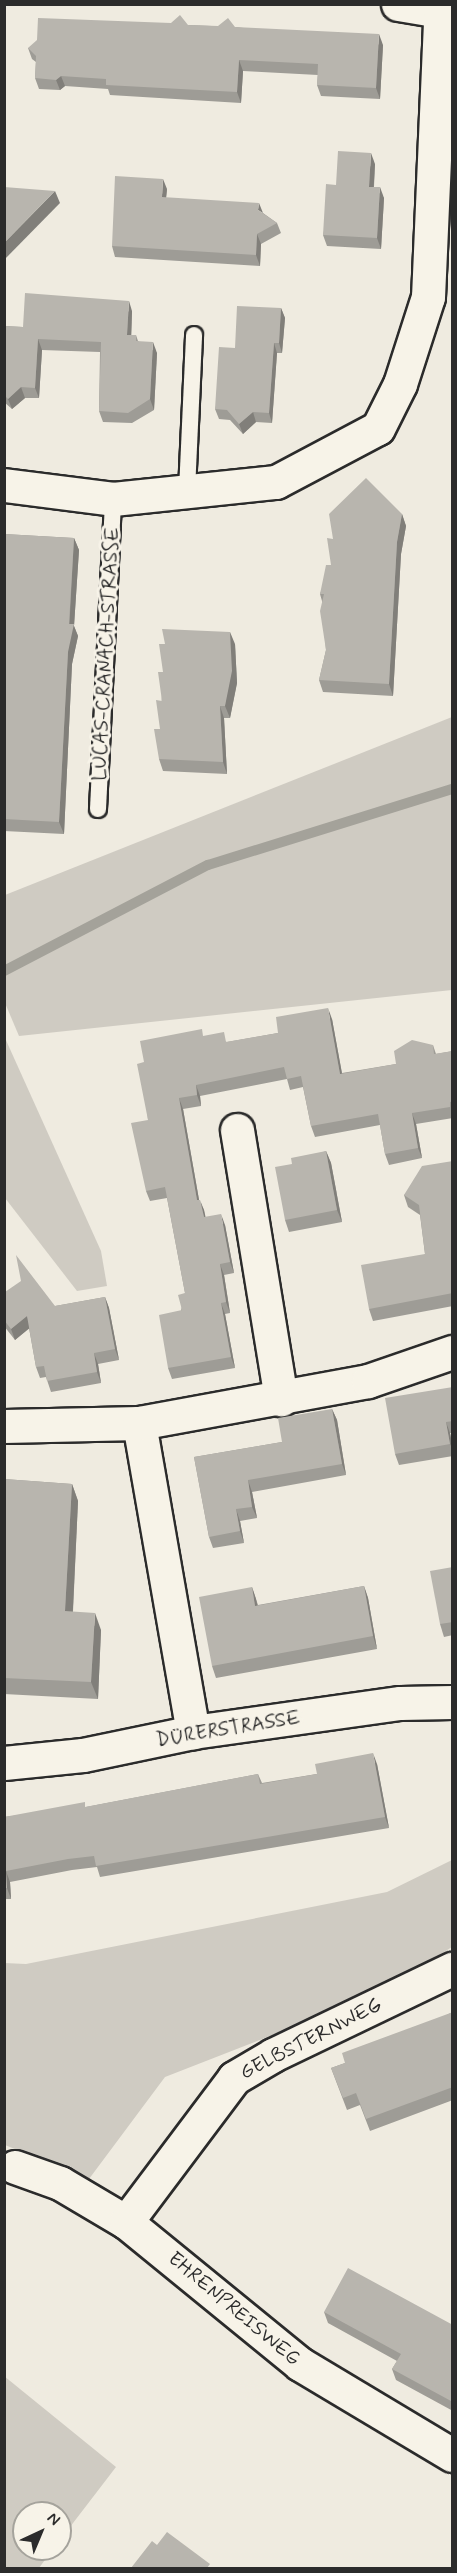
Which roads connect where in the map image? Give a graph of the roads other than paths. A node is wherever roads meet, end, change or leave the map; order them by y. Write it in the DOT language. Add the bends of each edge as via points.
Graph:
graph roads {
  1 [pos="398,4"];
  2 [pos="445,10"];
  3 [pos="440,298"];
  4 [pos="194,335"];
  5 [pos="4,485"];
  6 [pos="187,491"];
  7 [pos="113,499"];
  8 [pos="98,809"];
  9 [pos="237,1130"];
  10 [pos="453,1352"];
  11 [pos="281,1399"];
  12 [pos="139,1423"];
  13 [pos="4,1426"];
  14 [pos="453,1702"];
  15 [pos="193,1732"];
  16 [pos="4,1763"];
  17 [pos="453,1969"];
  18 [pos="15,2167"];
  19 [pos="126,2222"];
  20 [pos="453,2455"];
  1 -- 2 [label="street"];
  2 -- 3 [label="street, LUCAS-CRANACH-STRASSE"];
  3 -- 6 [label="street, LUCAS-CRANACH-STRASSE" via="378,428 276,482"];
  4 -- 6 [label="lane"];
  5 -- 7 [label="street, LUCAS-CRANACH-STRASSE"];
  6 -- 7 [label="street, LUCAS-CRANACH-STRASSE"];
  7 -- 8 [label="lane, LUCAS-CRANACH-STRASSE"];
  9 -- 11 [label="street"];
  10 -- 11 [label="street" via="368,1381"];
  11 -- 12 [label="street"];
  12 -- 13 [label="street"];
  12 -- 15 [label="street"];
  14 -- 15 [label="street, DÜRERSTRASSE" via="400,1703"];
  15 -- 16 [label="street, DÜRERSTRASSE" via="83,1755"];
  17 -- 19 [label="street, GELBSTERNWEG" via="273,2055 234,2078"];
  18 -- 19 [label="street, EHRENPREISWEG" via="60,2183"];
  19 -- 20 [label="street, EHRENPREISWEG" via="300,2364"];
}
